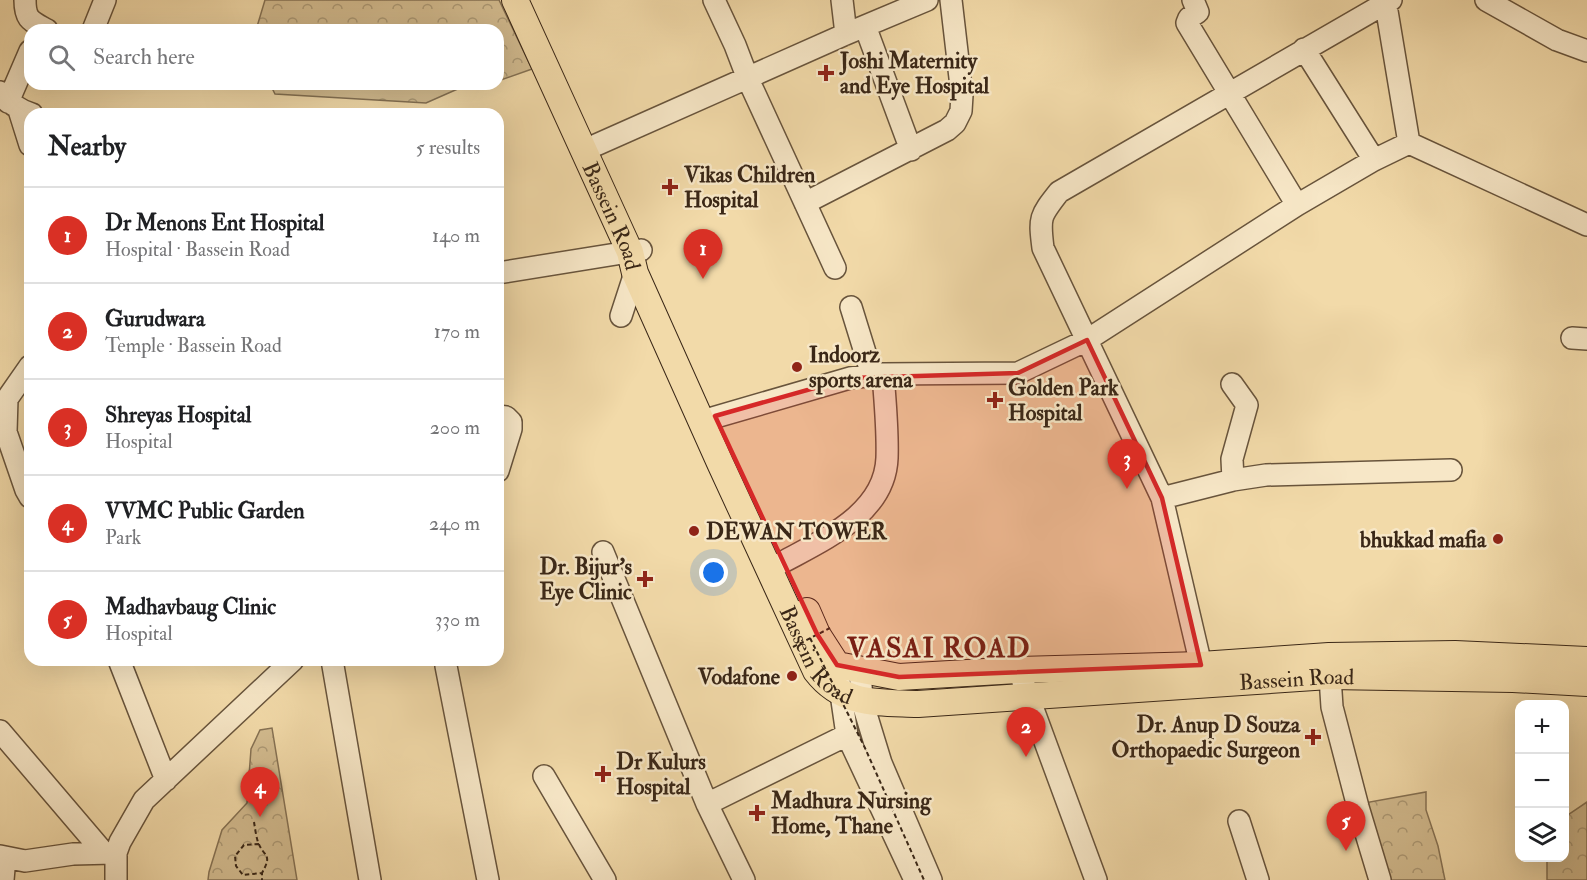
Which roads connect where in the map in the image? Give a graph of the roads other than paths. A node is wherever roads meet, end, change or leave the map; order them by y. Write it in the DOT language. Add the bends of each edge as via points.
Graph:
graph roads {
  1 [pos="25,0"];
  2 [pos="105,0"];
  3 [pos="515,0"];
  4 [pos="534,0"];
  5 [pos="714,0"];
  6 [pos="842,0"];
  7 [pos="927,0"];
  8 [pos="951,0"];
  9 [pos="1193,0"];
  10 [pos="1486,0"];
  11 [pos="1388,2"];
  12 [pos="35,24"];
  13 [pos="95,24"];
  14 [pos="856,30"];
  15 [pos="1304,50"];
  16 [pos="1587,51"];
  17 [pos="24,71"];
  18 [pos="748,79"];
  19 [pos="1231,93"];
  20 [pos="14,104"];
  21 [pos="24,130"];
  22 [pos="1409,142"];
  23 [pos="596,145"];
  24 [pos="911,150"];
  25 [pos="1374,160"];
  26 [pos="805,203"];
  27 [pos="1297,205"];
  28 [pos="1587,225"];
  29 [pos="636,258"];
  30 [pos="835,268"];
  31 [pos="504,272"];
  32 [pos="851,307"];
  33 [pos="621,316"];
  34 [pos="1087,340"];
  35 [pos="878,374"];
  36 [pos="24,375"];
  37 [pos="1233,384"];
  38 [pos="3,417"];
  39 [pos="504,417"];
  40 [pos="708,419"];
  41 [pos="504,452"];
  42 [pos="1451,470"];
  43 [pos="1233,480"];
  44 [pos="24,484"];
  45 [pos="1162,498"];
  46 [pos="603,552"];
  47 [pos="783,562"];
  48 [pos="1587,660"];
  49 [pos="121,666"];
  50 [pos="287,666"];
  51 [pos="333,666"];
  52 [pos="446,666"];
  53 [pos="1329,666"];
  54 [pos="849,667"];
  55 [pos="1019,670"];
  56 [pos="1203,676"];
  57 [pos="1587,683"];
  58 [pos="851,697"];
  59 [pos="1030,697"];
  60 [pos="0,731"];
  61 [pos="847,735"];
  62 [pos="544,776"];
  63 [pos="166,780"];
  64 [pos="707,804"];
  65 [pos="1239,820"];
  66 [pos="110,853"];
  67 [pos="2,857"];
  68 [pos="3,880"];
  69 [pos="116,880"];
  70 [pos="370,880"];
  71 [pos="488,880"];
  72 [pos="605,880"];
  73 [pos="744,880"];
  74 [pos="915,880"];
  75 [pos="931,880"];
  76 [pos="1096,880"];
  77 [pos="1258,880"];
  78 [pos="1380,880"];
  1 -- 12 [label="street" via="28,19"];
  2 -- 13 [label="street"];
  3 -- 29 [label="main road, Bassein Road"];
  4 -- 23 [label="main road, Bassein Road"];
  5 -- 18 [label="street"];
  6 -- 14 [label="street"];
  7 -- 14 [label="street"];
  8 -- 24 [label="street" via="961,111 947,130"];
  9 -- 19 [label="street" via="1198,12 1187,23"];
  10 -- 16 [label="street" via="1557,40"];
  11 -- 15 [label="street"];
  11 -- 22 [label="street"];
  14 -- 18 [label="street"];
  14 -- 24 [label="street"];
  15 -- 19 [label="street"];
  15 -- 25 [label="street"];
  17 -- 20 [label="street"];
  18 -- 23 [label="street"];
  18 -- 26 [label="street"];
  19 -- 27 [label="street"];
  19 -- 34 [label="street" via="1059,192 1043,213 1043,249"];
  20 -- 21 [label="street"];
  22 -- 25 [label="street"];
  22 -- 28 [label="street"];
  23 -- 29 [label="main road, Bassein Road"];
  24 -- 26 [label="street"];
  25 -- 27 [label="street"];
  26 -- 30 [label="street"];
  27 -- 34 [label="street"];
  29 -- 31 [label="street"];
  29 -- 33 [label="street"];
  29 -- 40 [label="main road, Bassein Road" via="685,340"];
  32 -- 35 [label="street"];
  34 -- 35 [label="street" via="1018,373"];
  34 -- 45 [label="street"];
  35 -- 40 [label="street" via="850,378"];
  35 -- 47 [label="street" via="887,460 874,497 837,532"];
  36 -- 38 [label="street" via="7,399"];
  37 -- 43 [label="street" via="1247,405 1232,459"];
  38 -- 44 [label="street"];
  39 -- 41 [label="street" via="511,422"];
  40 -- 47 [label="main road, Bassein Road"];
  40 -- 58 [label="main road, Bassein Road" via="816,671"];
  42 -- 43 [label="street" via="1266,475"];
  43 -- 45 [label="street"];
  45 -- 56 [label="street"];
  46 -- 64 [label="street"];
  47 -- 54 [label="main road, Bassein Road" via="818,634"];
  48 -- 53 [label="main road, Bassein Road" via="1455,654"];
  49 -- 63 [label="street"];
  50 -- 63 [label="street"];
  51 -- 70 [label="street"];
  52 -- 71 [label="street"];
  53 -- 56 [label="main road, Bassein Road"];
  53 -- 57 [label="main road, Bassein Road"];
  53 -- 78 [label="street" via="1332,707"];
  54 -- 55 [label="main road, Bassein Road" via="899,677"];
  54 -- 58 [label="street"];
  55 -- 56 [label="main road, Bassein Road"];
  55 -- 59 [label="street"];
  56 -- 59 [label="main road, Bassein Road"];
  58 -- 59 [label="main road, Bassein Road" via="918,704"];
  58 -- 61 [label="street"];
  58 -- 75 [label="street"];
  59 -- 76 [label="street"];
  60 -- 66 [label="street"];
  61 -- 64 [label="street"];
  61 -- 74 [label="street"];
  62 -- 72 [label="street"];
  63 -- 66 [label="street" via="144,800 120,843"];
  64 -- 73 [label="street"];
  65 -- 77 [label="street"];
  66 -- 67 [label="street" via="25,861"];
  66 -- 69 [label="street"];
  67 -- 68 [label="street"];
}
